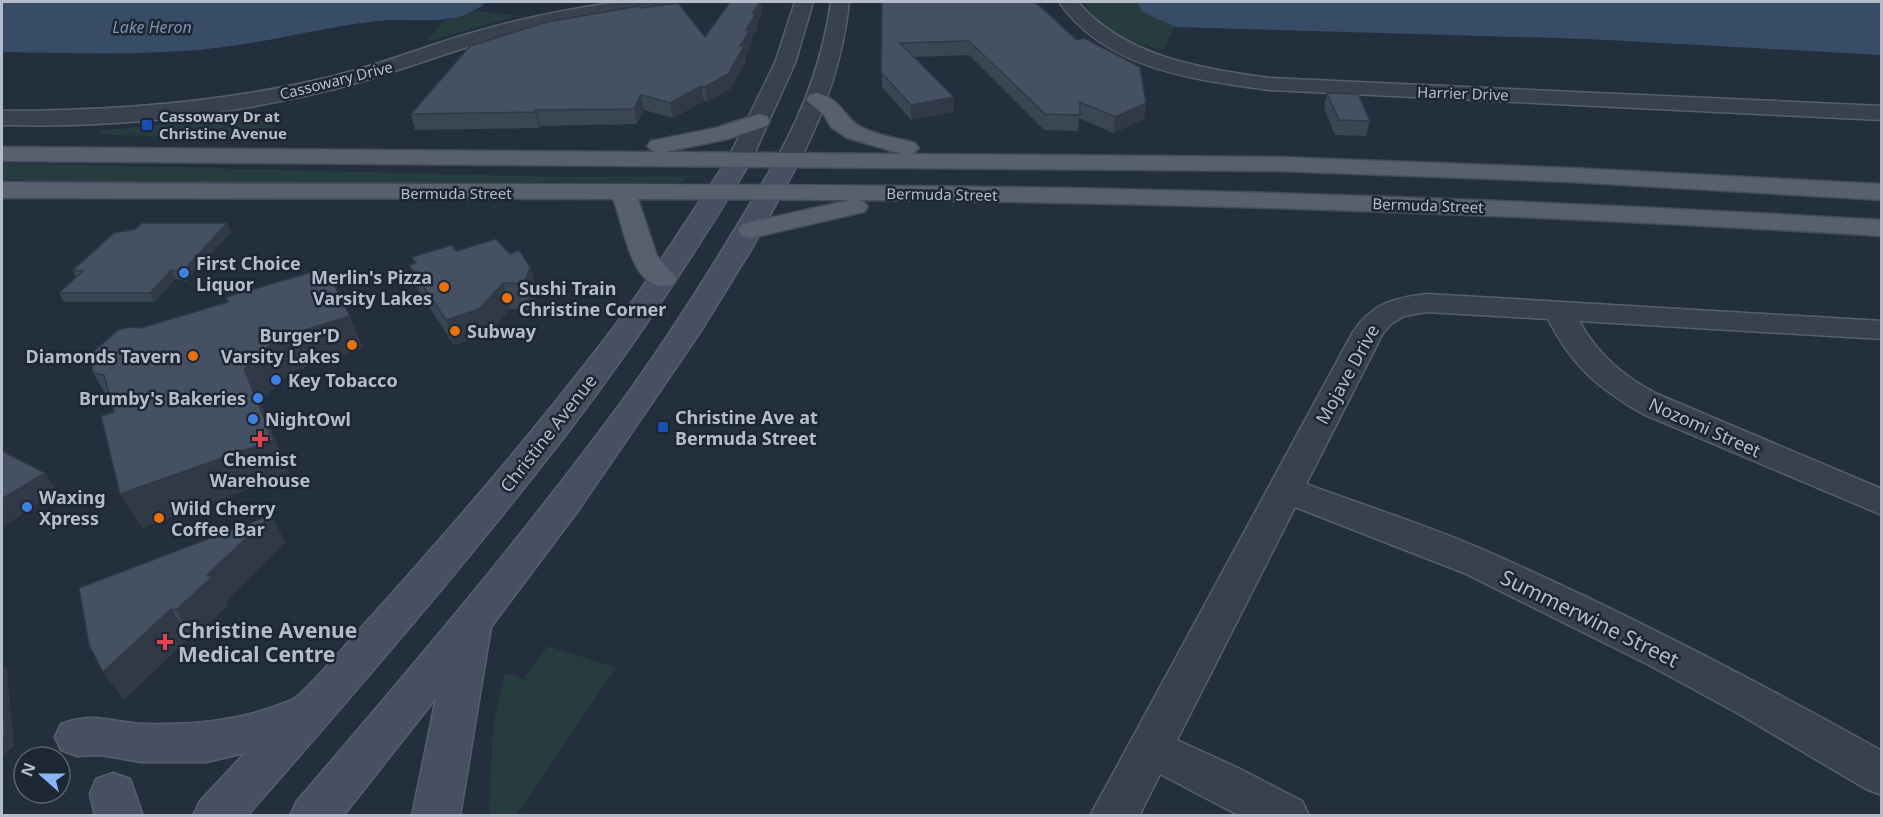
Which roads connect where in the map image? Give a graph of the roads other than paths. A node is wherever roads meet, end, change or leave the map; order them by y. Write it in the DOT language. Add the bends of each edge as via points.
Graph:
graph roads {
  1 [pos="663,2"];
  2 [pos="804,2"];
  3 [pos="840,2"];
  4 [pos="1068,2"];
  5 [pos="817,100"];
  6 [pos="1881,113"];
  7 [pos="2,118"];
  8 [pos="759,121"];
  9 [pos="2,154"];
  10 [pos="602,160"];
  11 [pos="788,160"];
  12 [pos="739,161"];
  13 [pos="986,161"];
  14 [pos="2,190"];
  15 [pos="721,191"];
  16 [pos="622,192"];
  17 [pos="771,192"];
  18 [pos="1881,192"];
  19 [pos="883,193"];
  20 [pos="1881,228"];
  21 [pos="751,230"];
  22 [pos="663,279"];
  23 [pos="1558,311"];
  24 [pos="1881,330"];
  25 [pos="1285,489"];
  26 [pos="1881,503"];
  27 [pos="472,622"];
  28 [pos="310,713"];
  29 [pos="77,737"];
  30 [pos="1149,748"];
  31 [pos="1881,775"];
  32 [pos="217,816"];
  33 [pos="314,816"];
  34 [pos="436,816"];
  35 [pos="1114,816"];
  36 [pos="1285,816"];
  1 -- 7 [label="street, Cassowary Drive" via="533,22 353,77 246,100 96,118"];
  2 -- 8 [label="street, Christine Avenue" via="785,63"];
  3 -- 5 [label="street" via="832,57"];
  4 -- 6 [label="street, Harrier Drive" via="1094,31 1145,56 1202,73 1269,84"];
  5 -- 11 [label="street"];
  5 -- 13 [label="main road" via="834,111 839,122 863,137"];
  8 -- 10 [label="main road" via="720,134 638,148"];
  8 -- 12 [label="street, Christine Avenue"];
  9 -- 10 [label="main road, Bermuda Street"];
  10 -- 12 [label="main road, Bermuda Street"];
  11 -- 12 [label="main road, Bermuda Street"];
  11 -- 13 [label="main road, Bermuda Street"];
  11 -- 17 [label="main road"];
  12 -- 15 [label="main road, Christine Avenue"];
  13 -- 18 [label="main road, Bermuda Street" via="1393,168"];
  14 -- 16 [label="main road, Bermuda Street"];
  15 -- 16 [label="main road, Bermuda Street"];
  15 -- 17 [label="main road, Bermuda Street"];
  15 -- 22 [label="main road, Christine Avenue"];
  16 -- 22 [label="main road" via="644,258"];
  17 -- 19 [label="main road, Bermuda Street"];
  17 -- 21 [label="main road"];
  19 -- 20 [label="main road, Bermuda Street" via="1429,205"];
  19 -- 21 [label="main road" via="864,206"];
  21 -- 27 [label="main road" via="693,324 630,413"];
  22 -- 28 [label="main road, Christine Avenue" via="540,446"];
  23 -- 24 [label="street, Mojave Drive"];
  23 -- 25 [label="street, Mojave Drive" via="1427,303 1388,311 1368,332"];
  23 -- 26 [label="street, Nozomi Street" via="1585,356 1630,393"];
  25 -- 30 [label="street, Mojave Drive"];
  25 -- 31 [label="street, Summerwine Street" via="1478,563 1664,653"];
  27 -- 33 [label="main road"];
  27 -- 34 [label="main road"];
  28 -- 29 [label="main road" via="206,743 141,743 101,735"];
  28 -- 32 [label="main road, Christine Avenue"];
  30 -- 35 [label="street, Mojave Drive"];
  30 -- 36 [label="street"];
}
